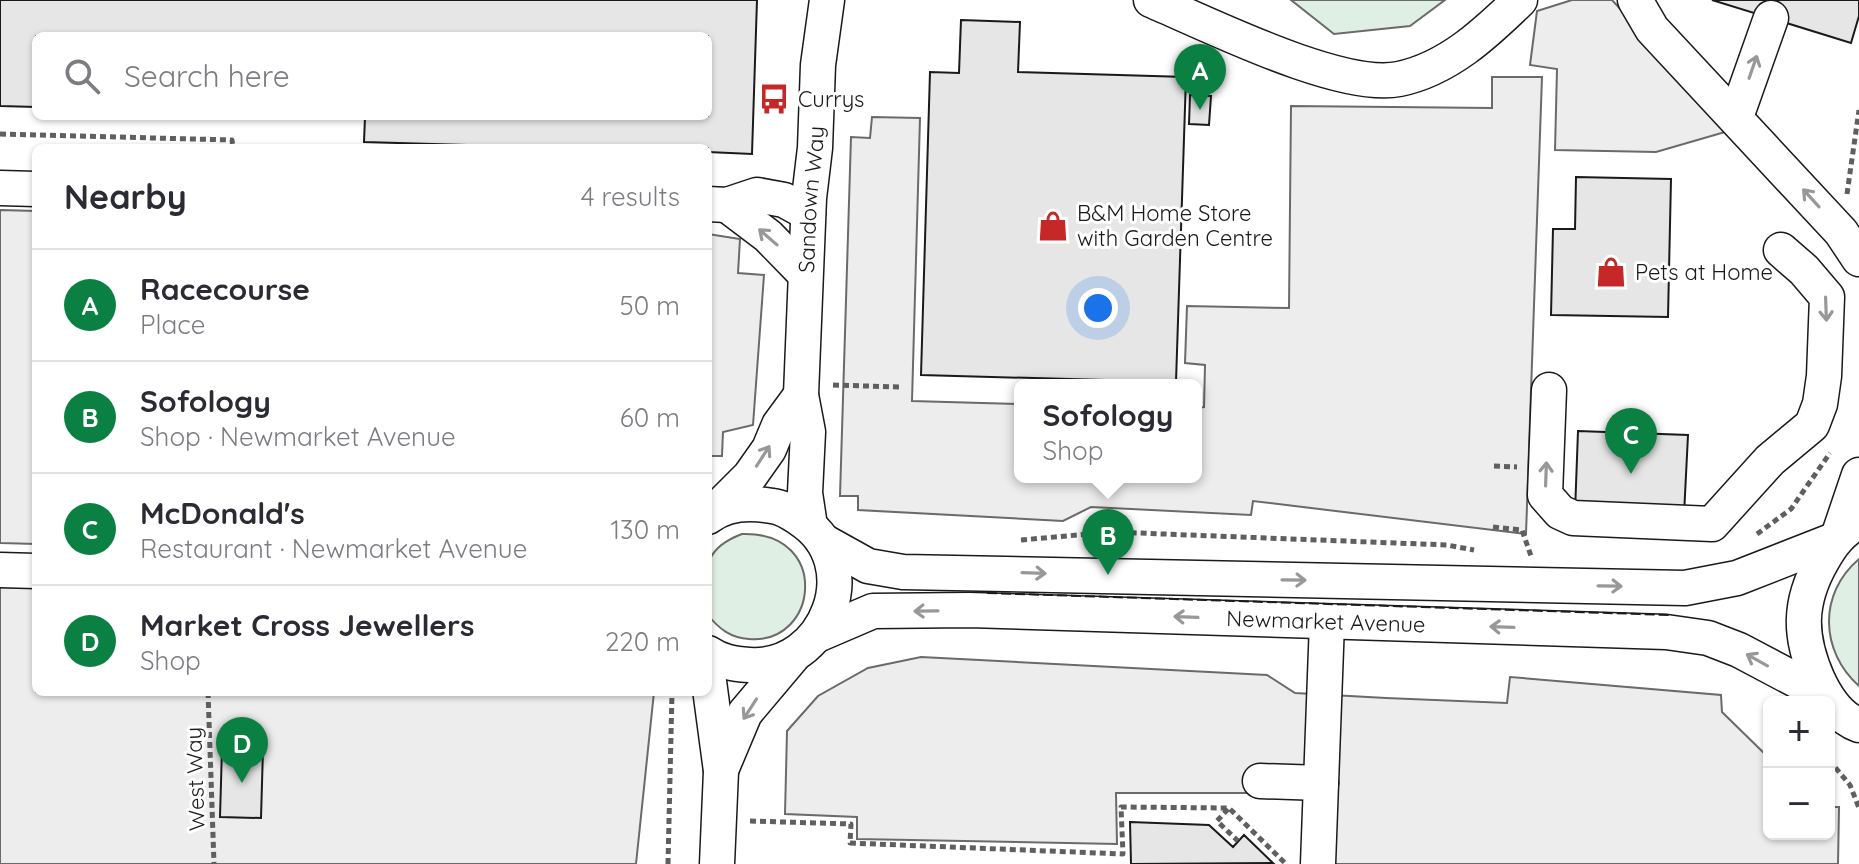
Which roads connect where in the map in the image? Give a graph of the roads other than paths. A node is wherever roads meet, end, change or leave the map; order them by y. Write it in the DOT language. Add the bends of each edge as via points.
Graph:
graph roads {
  1 [pos="1151,0"];
  2 [pos="1520,0"];
  3 [pos="1635,0"];
  4 [pos="827,2"];
  5 [pos="1771,18"];
  6 [pos="1736,117"];
  7 [pos="0,188"];
  8 [pos="32,189"];
  9 [pos="718,204"];
  10 [pos="808,213"];
  11 [pos="1781,250"];
  12 [pos="1859,259"];
  13 [pos="805,274"];
  14 [pos="1549,390"];
  15 [pos="816,397"];
  16 [pos="1859,475"];
  17 [pos="712,514"];
  18 [pos="1844,532"];
  19 [pos="816,534"];
  20 [pos="0,570"];
  21 [pos="32,571"];
  22 [pos="1327,622"];
  23 [pos="805,645"];
  24 [pos="712,655"];
  25 [pos="711,696"];
  26 [pos="1826,696"];
  27 [pos="1835,705"];
  28 [pos="1857,728"];
  29 [pos="721,771"];
  30 [pos="1260,781"];
  31 [pos="1321,783"];
  32 [pos="717,864"];
  33 [pos="1318,864"];
  1 -- 2 [label="street" via="1319,70 1397,80 1431,68 1480,39"];
  3 -- 6 [label="street" via="1652,29"];
  4 -- 10 [label="street, Sandown Way"];
  6 -- 5 [label="street, one-way"];
  12 -- 6 [label="street, one-way" via="1841,232"];
  7 -- 8 [label="street"];
  9 -- 10 [label="street" via="757,195 784,200"];
  13 -- 9 [label="street, one-way" via="768,236"];
  10 -- 13 [label="street, Sandown Way"];
  11 -- 14 [label="street, one-way" via="1827,297 1820,404 1812,425 1770,460 1712,524 1573,518 1560,512 1545,495"];
  13 -- 15 [label="street, Sandown Way"];
  17 -- 15 [label="street, one-way" via="750,476 779,425"];
  15 -- 19 [label="street, Sandown Way" via="805,493"];
  16 -- 18 [label="street"];
  17 -- 19 [label="street, Newmarket Avenue" via="748,502 781,507"];
  19 -- 18 [label="street, Newmarket Avenue, one-way" via="868,566 903,572 1685,588 1737,578"];
  18 -- 26 [label="street" via="1808,585 1804,608 1809,659"];
  19 -- 23 [label="street, Sandown Way" via="832,564 834,589 829,613"];
  20 -- 21 [label="street"];
  22 -- 23 [label="street, Newmarket Avenue, one-way" via="873,611"];
  26 -- 22 [label="street, Newmarket Avenue, one-way" via="1708,638 1666,632"];
  22 -- 31 [label="street"];
  23 -- 24 [label="street, Newmarket Avenue" via="763,666 731,664"];
  23 -- 29 [label="street, one-way" via="745,713"];
  25 -- 29 [label="street"];
  27 -- 28 [label="street"];
  29 -- 32 [label="street"];
  30 -- 31 [label="street"];
  31 -- 33 [label="street"];
}
